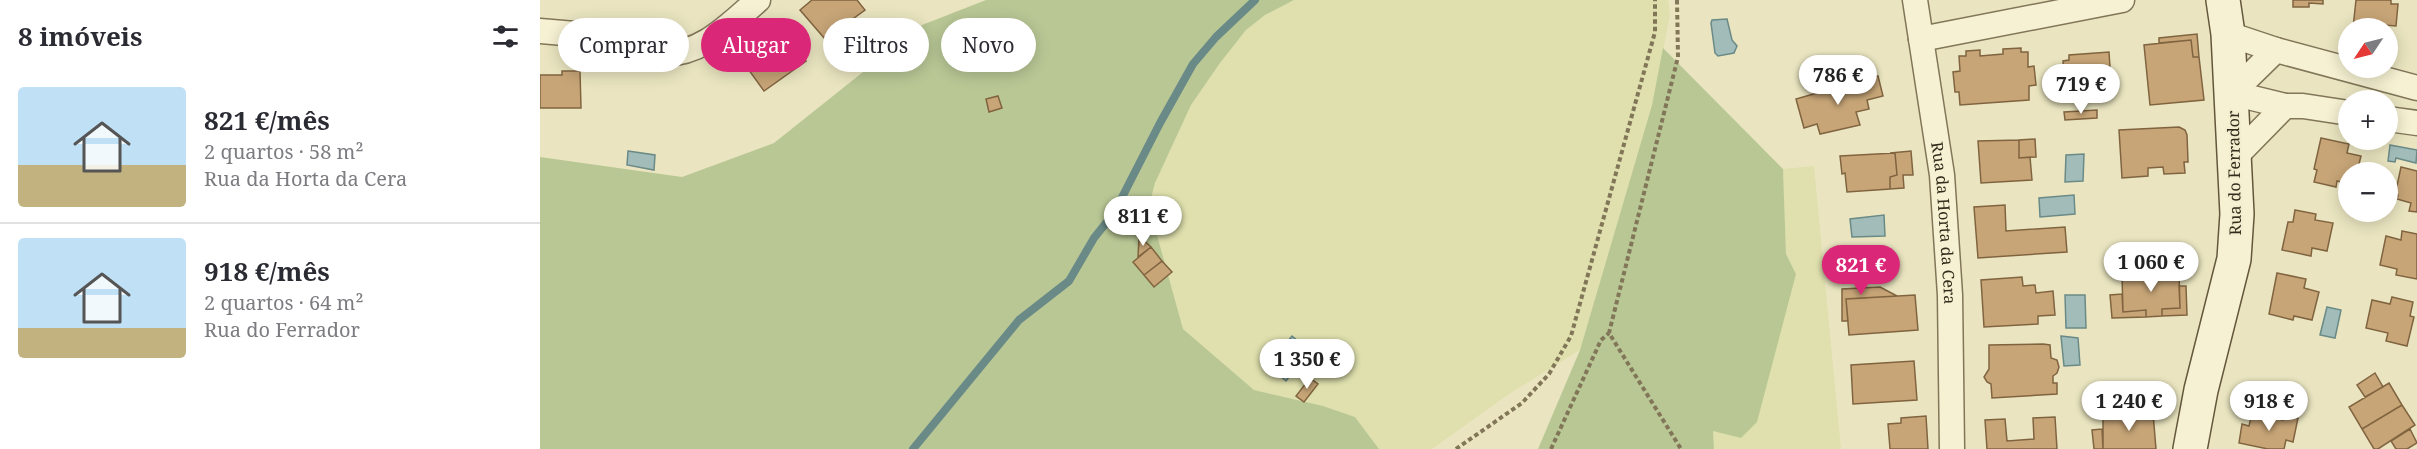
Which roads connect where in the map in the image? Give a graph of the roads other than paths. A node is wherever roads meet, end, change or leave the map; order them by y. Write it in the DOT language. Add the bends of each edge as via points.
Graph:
graph roads {
  1 [pos="758,0"];
  2 [pos="1915,0"];
  3 [pos="2122,0"];
  4 [pos="2223,0"];
  5 [pos="540,31"];
  6 [pos="2228,34"];
  7 [pos="1921,39"];
  8 [pos="2276,50"];
  9 [pos="2417,88"];
  10 [pos="2232,93"];
  11 [pos="2285,106"];
  12 [pos="2338,111"];
  13 [pos="2398,120"];
  14 [pos="2417,123"];
  15 [pos="2235,157"];
  16 [pos="1952,449"];
  17 [pos="2190,449"];
  1 -- 5 [label="street" via="697,48 671,55 574,34"];
  2 -- 7 [label="street, Rua da Horta da Cera"];
  3 -- 7 [label="street"];
  4 -- 6 [label="street, Rua do Ferrador"];
  6 -- 8 [label="street"];
  6 -- 10 [label="street, Rua do Ferrador"];
  7 -- 16 [label="street, Rua da Horta da Cera" via="1942,175 1950,295"];
  8 -- 9 [label="street"];
  8 -- 10 [label="street"];
  10 -- 11 [label="street"];
  10 -- 15 [label="street, Rua do Ferrador"];
  11 -- 12 [label="street"];
  11 -- 15 [label="street"];
  13 -- 14 [label="street"];
  15 -- 17 [label="street, Rua do Ferrador" via="2234,259"];
}
